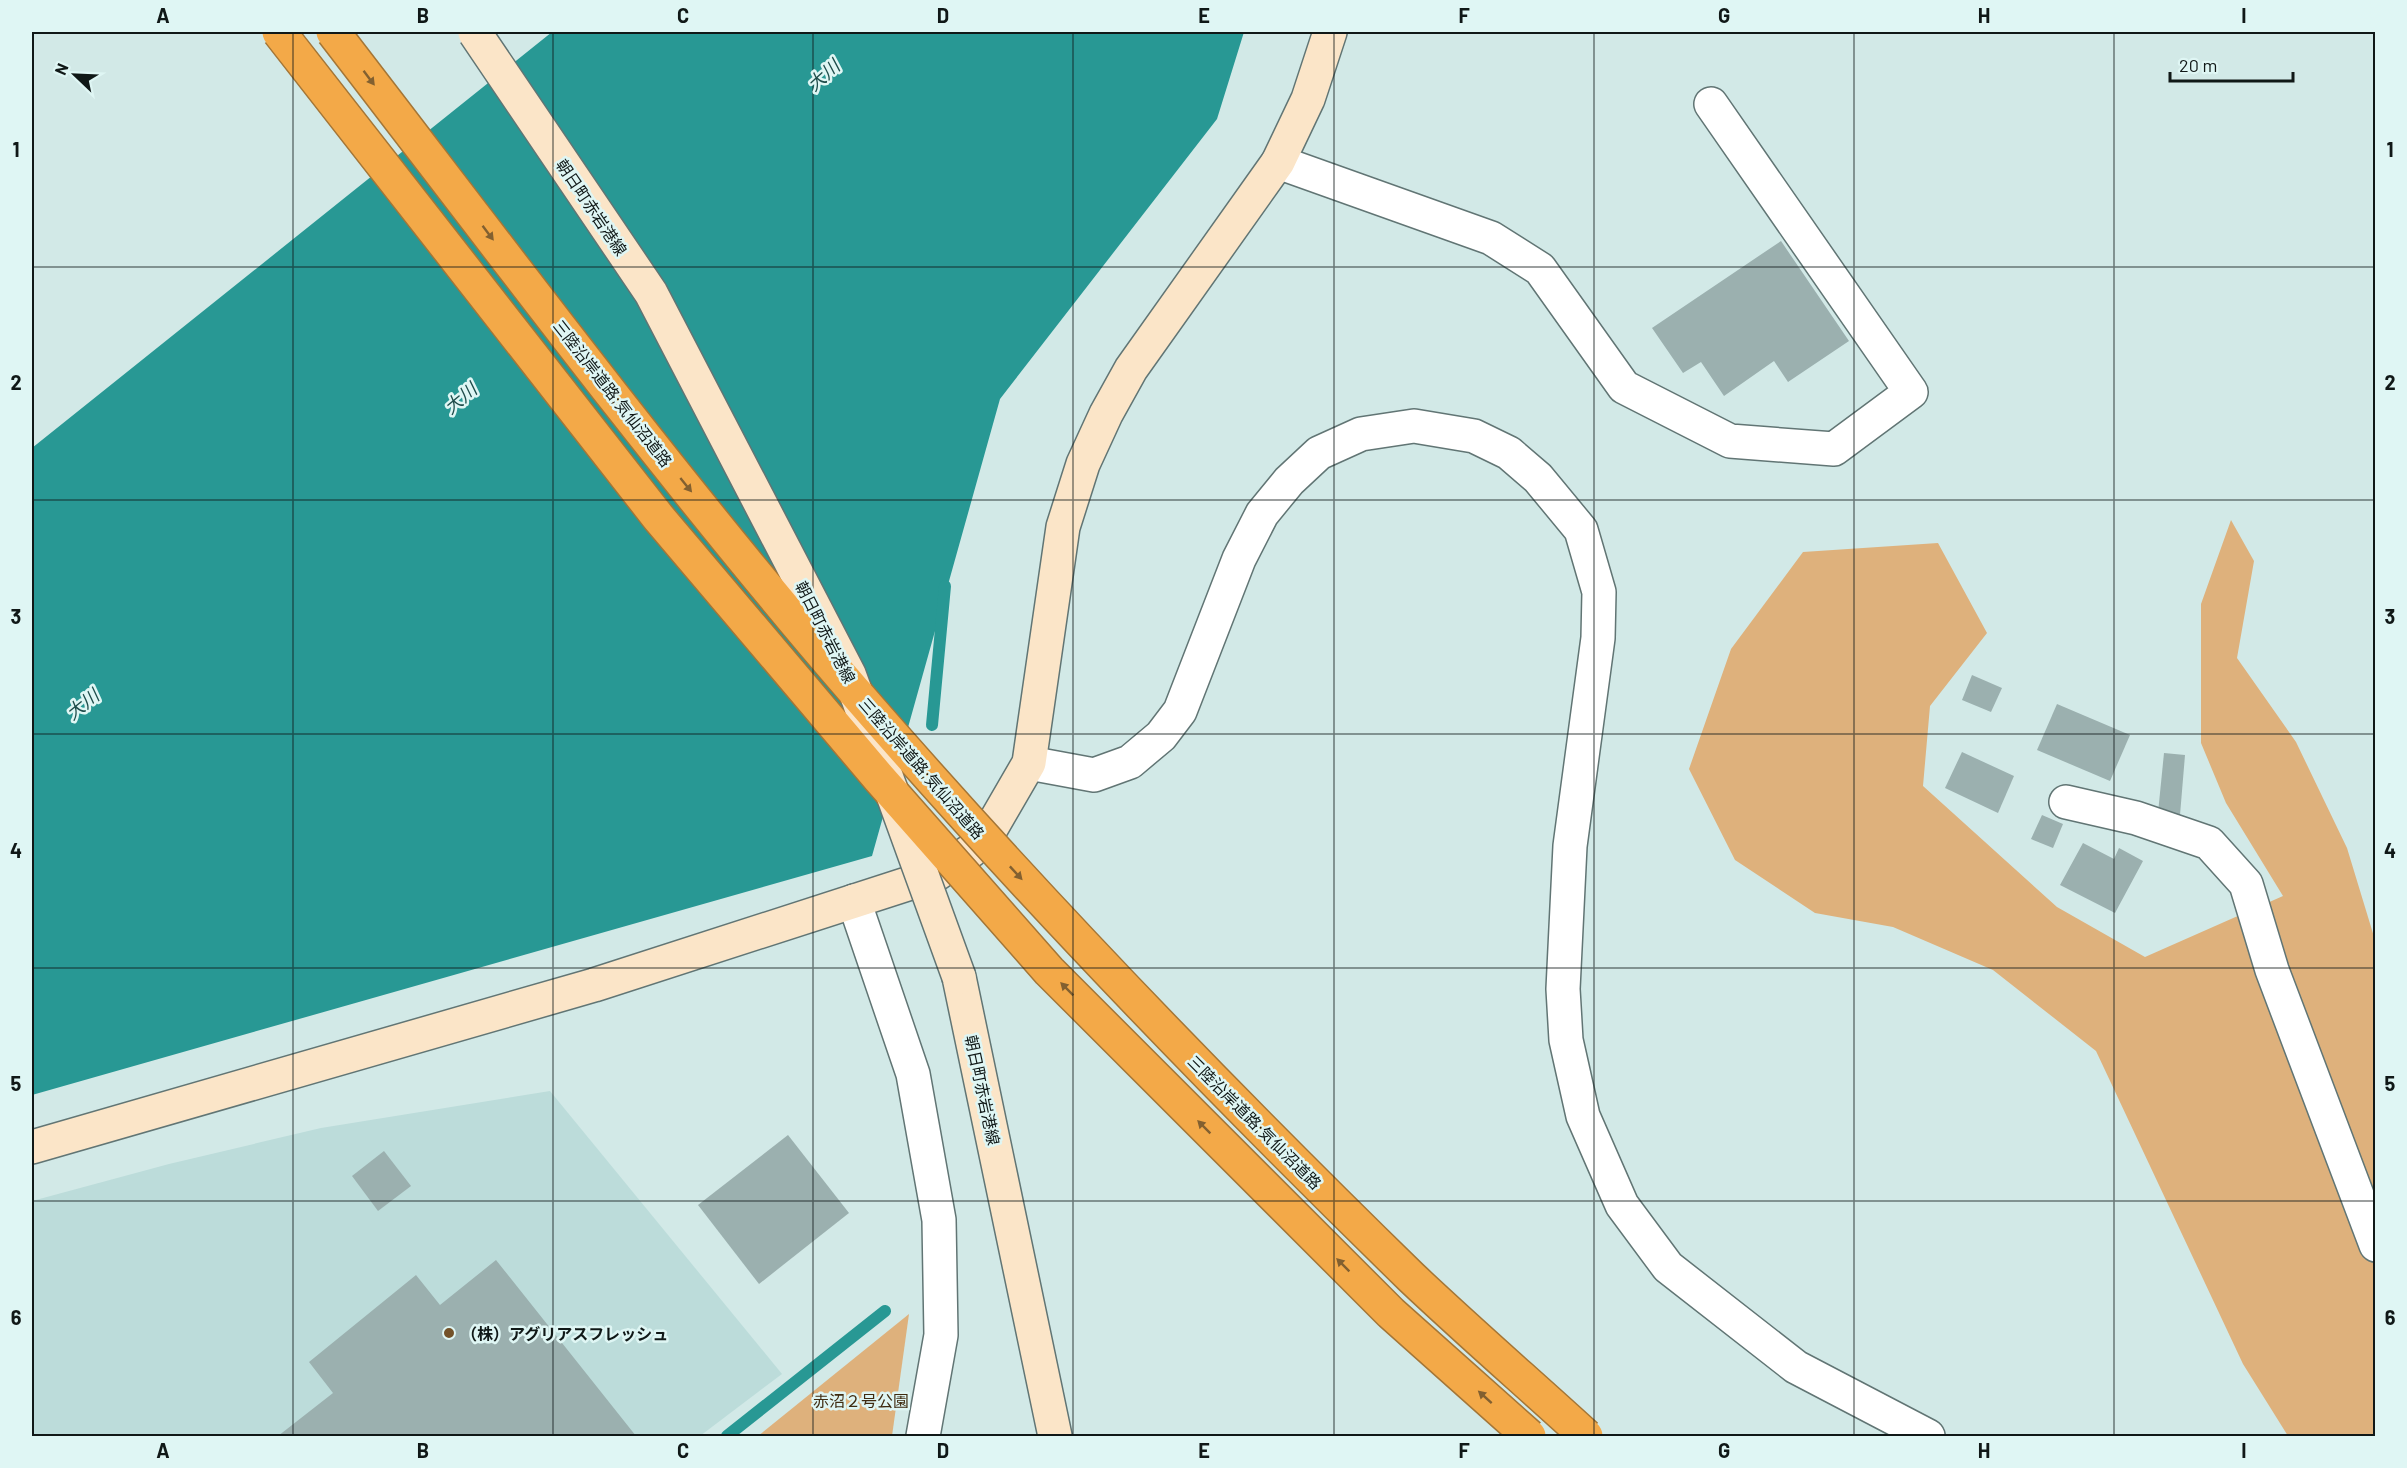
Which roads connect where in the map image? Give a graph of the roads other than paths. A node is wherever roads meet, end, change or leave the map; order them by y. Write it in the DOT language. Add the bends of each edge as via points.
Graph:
graph roads {
  1 [pos="279,32"];
  2 [pos="333,32"];
  3 [pos="474,32"];
  4 [pos="1330,32"];
  5 [pos="1711,104"];
  6 [pos="1278,162"];
  7 [pos="1029,763"];
  8 [pos="2066,802"];
  9 [pos="854,901"];
  10 [pos="32,1147"];
  11 [pos="2376,1245"];
  12 [pos="923,1437"];
  13 [pos="1055,1437"];
  14 [pos="1529,1437"];
  15 [pos="1586,1437"];
  16 [pos="1928,1437"];
  14 -- 1 [label="highway, one-way, bridge" via="1391,1313 1049,971 658,517"];
  2 -- 15 [label="highway, 三陸沿岸道路;気仙沼道路, one-way, bridge" via="627,412 812,642 982,836 1157,1024 1414,1280"];
  3 -- 13 [label="street, 朝日町赤岩港線, bridge" via="651,293 849,674 959,977"];
  4 -- 6 [label="street" via="1308,99"];
  5 -- 6 [label="street" via="1911,392 1834,449 1730,441 1624,387 1540,269 1491,238"];
  6 -- 7 [label="street" via="1131,369 1083,464 1063,527"];
  7 -- 9 [label="street" via="988,832 972,850 935,875"];
  7 -- 16 [label="street" via="1094,775 1130,762 1161,736 1180,711 1239,559 1262,514 1319,453 1361,434 1414,426 1474,436 1509,453 1538,478 1581,530 1599,592 1598,638 1570,846 1563,989 1566,1040 1583,1116 1622,1205 1668,1267 1796,1366"];
  8 -- 11 [label="street" via="2136,818 2209,843 2246,884 2272,970"];
  9 -- 10 [label="street" via="594,985"];
  9 -- 12 [label="street" via="913,1074 939,1220 941,1335"];
}
